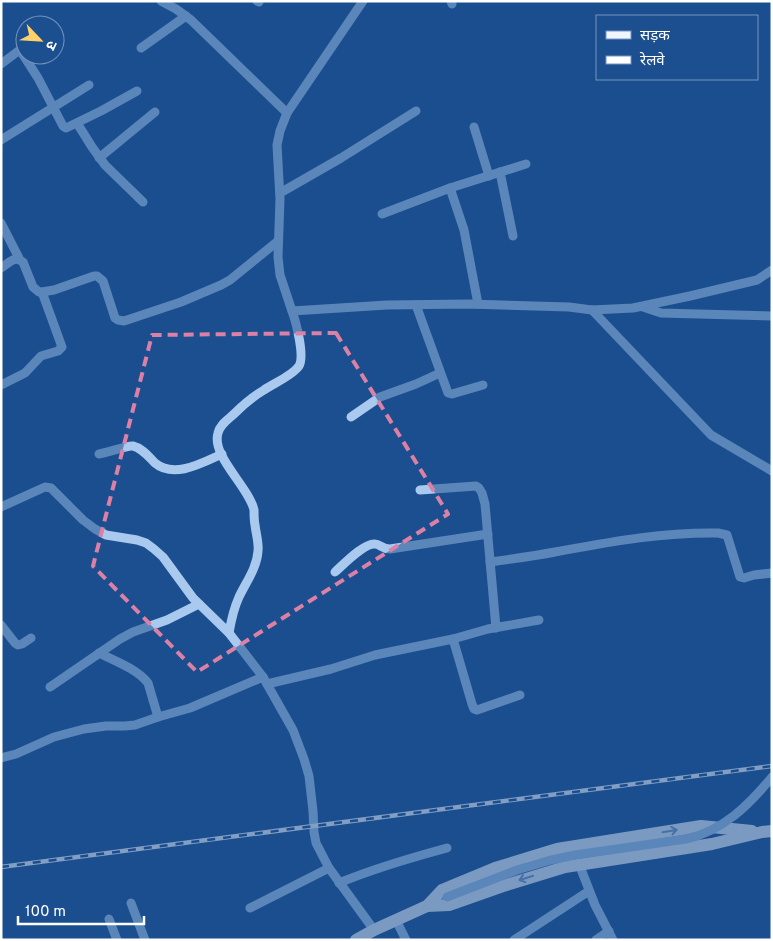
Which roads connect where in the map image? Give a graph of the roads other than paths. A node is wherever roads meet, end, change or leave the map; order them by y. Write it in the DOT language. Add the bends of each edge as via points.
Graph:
graph roads {
  1 [pos="161,1"];
  2 [pos="363,1"];
  3 [pos="186,16"];
  4 [pos="141,48"];
  5 [pos="15,53"];
  6 [pos="1,64"];
  7 [pos="30,65"];
  8 [pos="89,86"];
  9 [pos="137,91"];
  10 [pos="54,108"];
  11 [pos="416,111"];
  12 [pos="155,112"];
  13 [pos="287,113"];
  14 [pos="77,123"];
  15 [pos="474,127"];
  16 [pos="1,140"];
  17 [pos="99,158"];
  18 [pos="526,164"];
  19 [pos="500,172"];
  20 [pos="489,176"];
  21 [pos="450,188"];
  22 [pos="280,193"];
  23 [pos="142,202"];
  24 [pos="382,214"];
  25 [pos="1,224"];
  26 [pos="513,236"];
  27 [pos="278,241"];
  28 [pos="20,260"];
  29 [pos="1,268"];
  30 [pos="772,270"];
  31 [pos="42,292"];
  32 [pos="478,304"];
  33 [pos="416,305"];
  34 [pos="642,306"];
  35 [pos="592,310"];
  36 [pos="292,311"];
  37 [pos="772,316"];
  38 [pos="440,373"];
  39 [pos="1,385"];
  40 [pos="483,385"];
  41 [pos="351,417"];
  42 [pos="99,454"];
  43 [pos="222,454"];
  44 [pos="772,471"];
  45 [pos="420,490"];
  46 [pos="2,506"];
  47 [pos="488,534"];
  48 [pos="490,562"];
  49 [pos="336,572"];
  50 [pos="772,573"];
  51 [pos="199,604"];
  52 [pos="539,620"];
  53 [pos="1,625"];
  54 [pos="496,628"];
  55 [pos="229,633"];
  56 [pos="31,638"];
  57 [pos="453,639"];
  58 [pos="99,653"];
  59 [pos="265,680"];
  60 [pos="50,687"];
  61 [pos="520,695"];
  62 [pos="158,718"];
  63 [pos="1,758"];
  64 [pos="772,777"];
  65 [pos="767,831"];
  66 [pos="447,848"];
  67 [pos="579,864"];
  68 [pos="329,868"];
  69 [pos="339,883"];
  70 [pos="590,891"];
  71 [pos="131,903"];
  72 [pos="427,906"];
  73 [pos="250,908"];
  74 [pos="109,919"];
  75 [pos="396,920"];
  76 [pos="374,930"];
  77 [pos="608,931"];
  78 [pos="117,940"];
  79 [pos="145,940"];
  80 [pos="356,940"];
  81 [pos="406,940"];
  82 [pos="514,940"];
  83 [pos="596,940"];
  84 [pos="613,940"];
  1 -- 3 [label="street"];
  2 -- 13 [label="street"];
  3 -- 4 [label="street"];
  3 -- 13 [label="street"];
  5 -- 6 [label="street"];
  7 -- 10 [label="street"];
  8 -- 10 [label="street"];
  9 -- 14 [label="street"];
  10 -- 14 [label="street" via="65,127"];
  10 -- 16 [label="street"];
  11 -- 22 [label="street"];
  12 -- 17 [label="street"];
  13 -- 22 [label="street" via="277,145"];
  14 -- 17 [label="street"];
  15 -- 20 [label="street"];
  17 -- 23 [label="street"];
  18 -- 19 [label="street"];
  19 -- 20 [label="street"];
  19 -- 26 [label="street"];
  20 -- 21 [label="street"];
  21 -- 24 [label="street"];
  21 -- 32 [label="street" via="464,230"];
  22 -- 27 [label="street"];
  25 -- 28 [label="street"];
  27 -- 31 [label="street" via="221,285 124,321 115,318 103,281 97,276"];
  27 -- 36 [label="street" via="280,275"];
  28 -- 29 [label="street" via="14,259"];
  28 -- 31 [label="street" via="33,287"];
  30 -- 34 [label="street" via="756,280"];
  31 -- 39 [label="street" via="62,347 41,356 25,372"];
  32 -- 33 [label="street"];
  32 -- 35 [label="street"];
  33 -- 36 [label="street"];
  33 -- 38 [label="street"];
  34 -- 35 [label="street"];
  34 -- 37 [label="street" via="661,313"];
  35 -- 44 [label="street" via="711,435"];
  36 -- 43 [label="street" via="300,346 299,365 243,404 222,425 217,442"];
  38 -- 40 [label="street" via="450,394"];
  38 -- 41 [label="street" via="380,397"];
  42 -- 43 [label="street" via="133,446 159,465 180,469"];
  43 -- 55 [label="street" via="250,499 258,551 254,567 239,596"];
  45 -- 47 [label="street" via="476,486 485,504"];
  46 -- 51 [label="street" via="45,487 51,488 95,529 106,535 146,543 154,549"];
  47 -- 48 [label="street"];
  47 -- 49 [label="street" via="390,550 373,544"];
  48 -- 50 [label="street" via="651,536 718,533 727,535 740,578"];
  48 -- 54 [label="street"];
  51 -- 55 [label="street"];
  51 -- 58 [label="street" via="133,632"];
  52 -- 54 [label="street"];
  53 -- 56 [label="street" via="18,645"];
  54 -- 57 [label="street"];
  55 -- 59 [label="street"];
  57 -- 59 [label="street" via="331,669"];
  57 -- 61 [label="street" via="474,710"];
  58 -- 60 [label="street"];
  58 -- 62 [label="street" via="145,679"];
  59 -- 62 [label="street"];
  59 -- 68 [label="street" via="304,760 309,776 316,843"];
  62 -- 63 [label="street" via="135,725 84,729"];
  64 -- 72 [label="street, bridge" via="740,811 702,834 551,860"];
  65 -- 67 [label="main road" via="712,844"];
  72 -- 65 [label="main road, one-way" via="442,890 495,868 558,849 701,826"];
  66 -- 69 [label="street"];
  67 -- 70 [label="street"];
  67 -- 72 [label="main road, one-way" via="544,872 449,905"];
  68 -- 69 [label="street"];
  68 -- 73 [label="street"];
  69 -- 76 [label="street"];
  70 -- 77 [label="street"];
  70 -- 82 [label="street"];
  71 -- 79 [label="street"];
  72 -- 75 [label="main road"];
  74 -- 78 [label="street"];
  75 -- 76 [label="main road"];
  75 -- 81 [label="street"];
  76 -- 80 [label="main road"];
  77 -- 83 [label="street"];
  77 -- 84 [label="street"];
}
